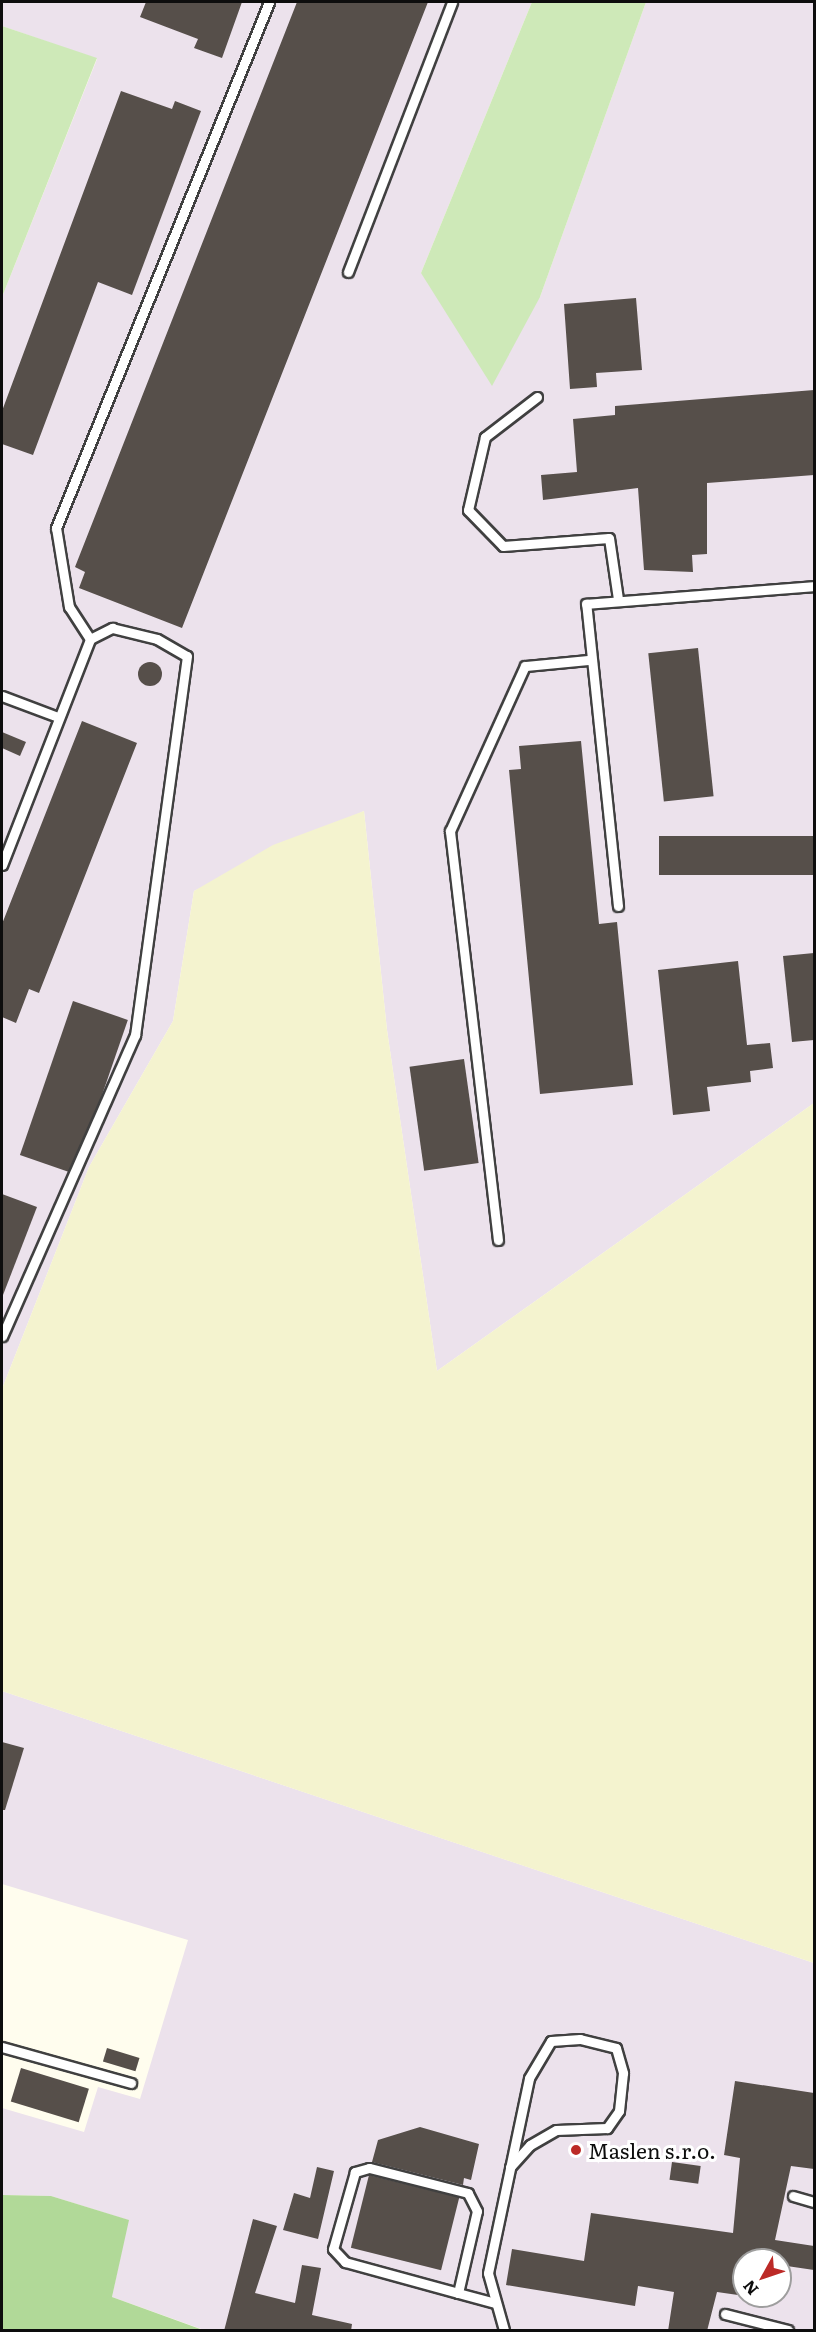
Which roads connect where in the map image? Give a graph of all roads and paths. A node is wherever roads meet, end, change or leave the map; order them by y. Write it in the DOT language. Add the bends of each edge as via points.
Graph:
graph roads {
  1 [pos="269,2"];
  2 [pos="452,2"];
  3 [pos="348,272"];
  4 [pos="537,397"];
  5 [pos="814,586"];
  6 [pos="618,599"];
  7 [pos="90,639"];
  8 [pos="589,660"];
  9 [pos="2,696"];
  10 [pos="58,717"];
  11 [pos="2,865"];
  12 [pos="618,906"];
  13 [pos="498,1240"];
  14 [pos="2,1336"];
  15 [pos="2,2047"];
  16 [pos="131,2083"];
  17 [pos="510,2167"];
  18 [pos="793,2196"];
  19 [pos="814,2202"];
  20 [pos="458,2293"];
  21 [pos="495,2303"];
  22 [pos="725,2314"];
  23 [pos="504,2331"];
  24 [pos="788,2331"];
  1 -- 7 [label="lane" via="56,528 69,607"];
  2 -- 3 [label="lane"];
  4 -- 6 [label="lane" via="485,437 468,510 503,546 609,538"];
  5 -- 6 [label="lane"];
  6 -- 8 [label="lane" via="586,604"];
  7 -- 10 [label="lane"];
  7 -- 14 [label="lane" via="112,628 157,639 187,656 187,678 135,1035"];
  8 -- 12 [label="lane"];
  8 -- 13 [label="lane" via="525,666 450,831"];
  9 -- 10 [label="lane"];
  10 -- 11 [label="lane"];
  15 -- 16 [label="lane"];
  17 -- 17 [label="lane" via="529,2078 551,2041 580,2039 616,2048 624,2073 619,2111 607,2128 556,2130 530,2145"];
  17 -- 21 [label="lane" via="488,2273"];
  18 -- 19 [label="lane"];
  20 -- 20 [label="lane" via="345,2262 333,2249 355,2172 369,2168 468,2193 477,2211"];
  20 -- 21 [label="lane"];
  21 -- 23 [label="lane"];
  22 -- 24 [label="lane"];
}
